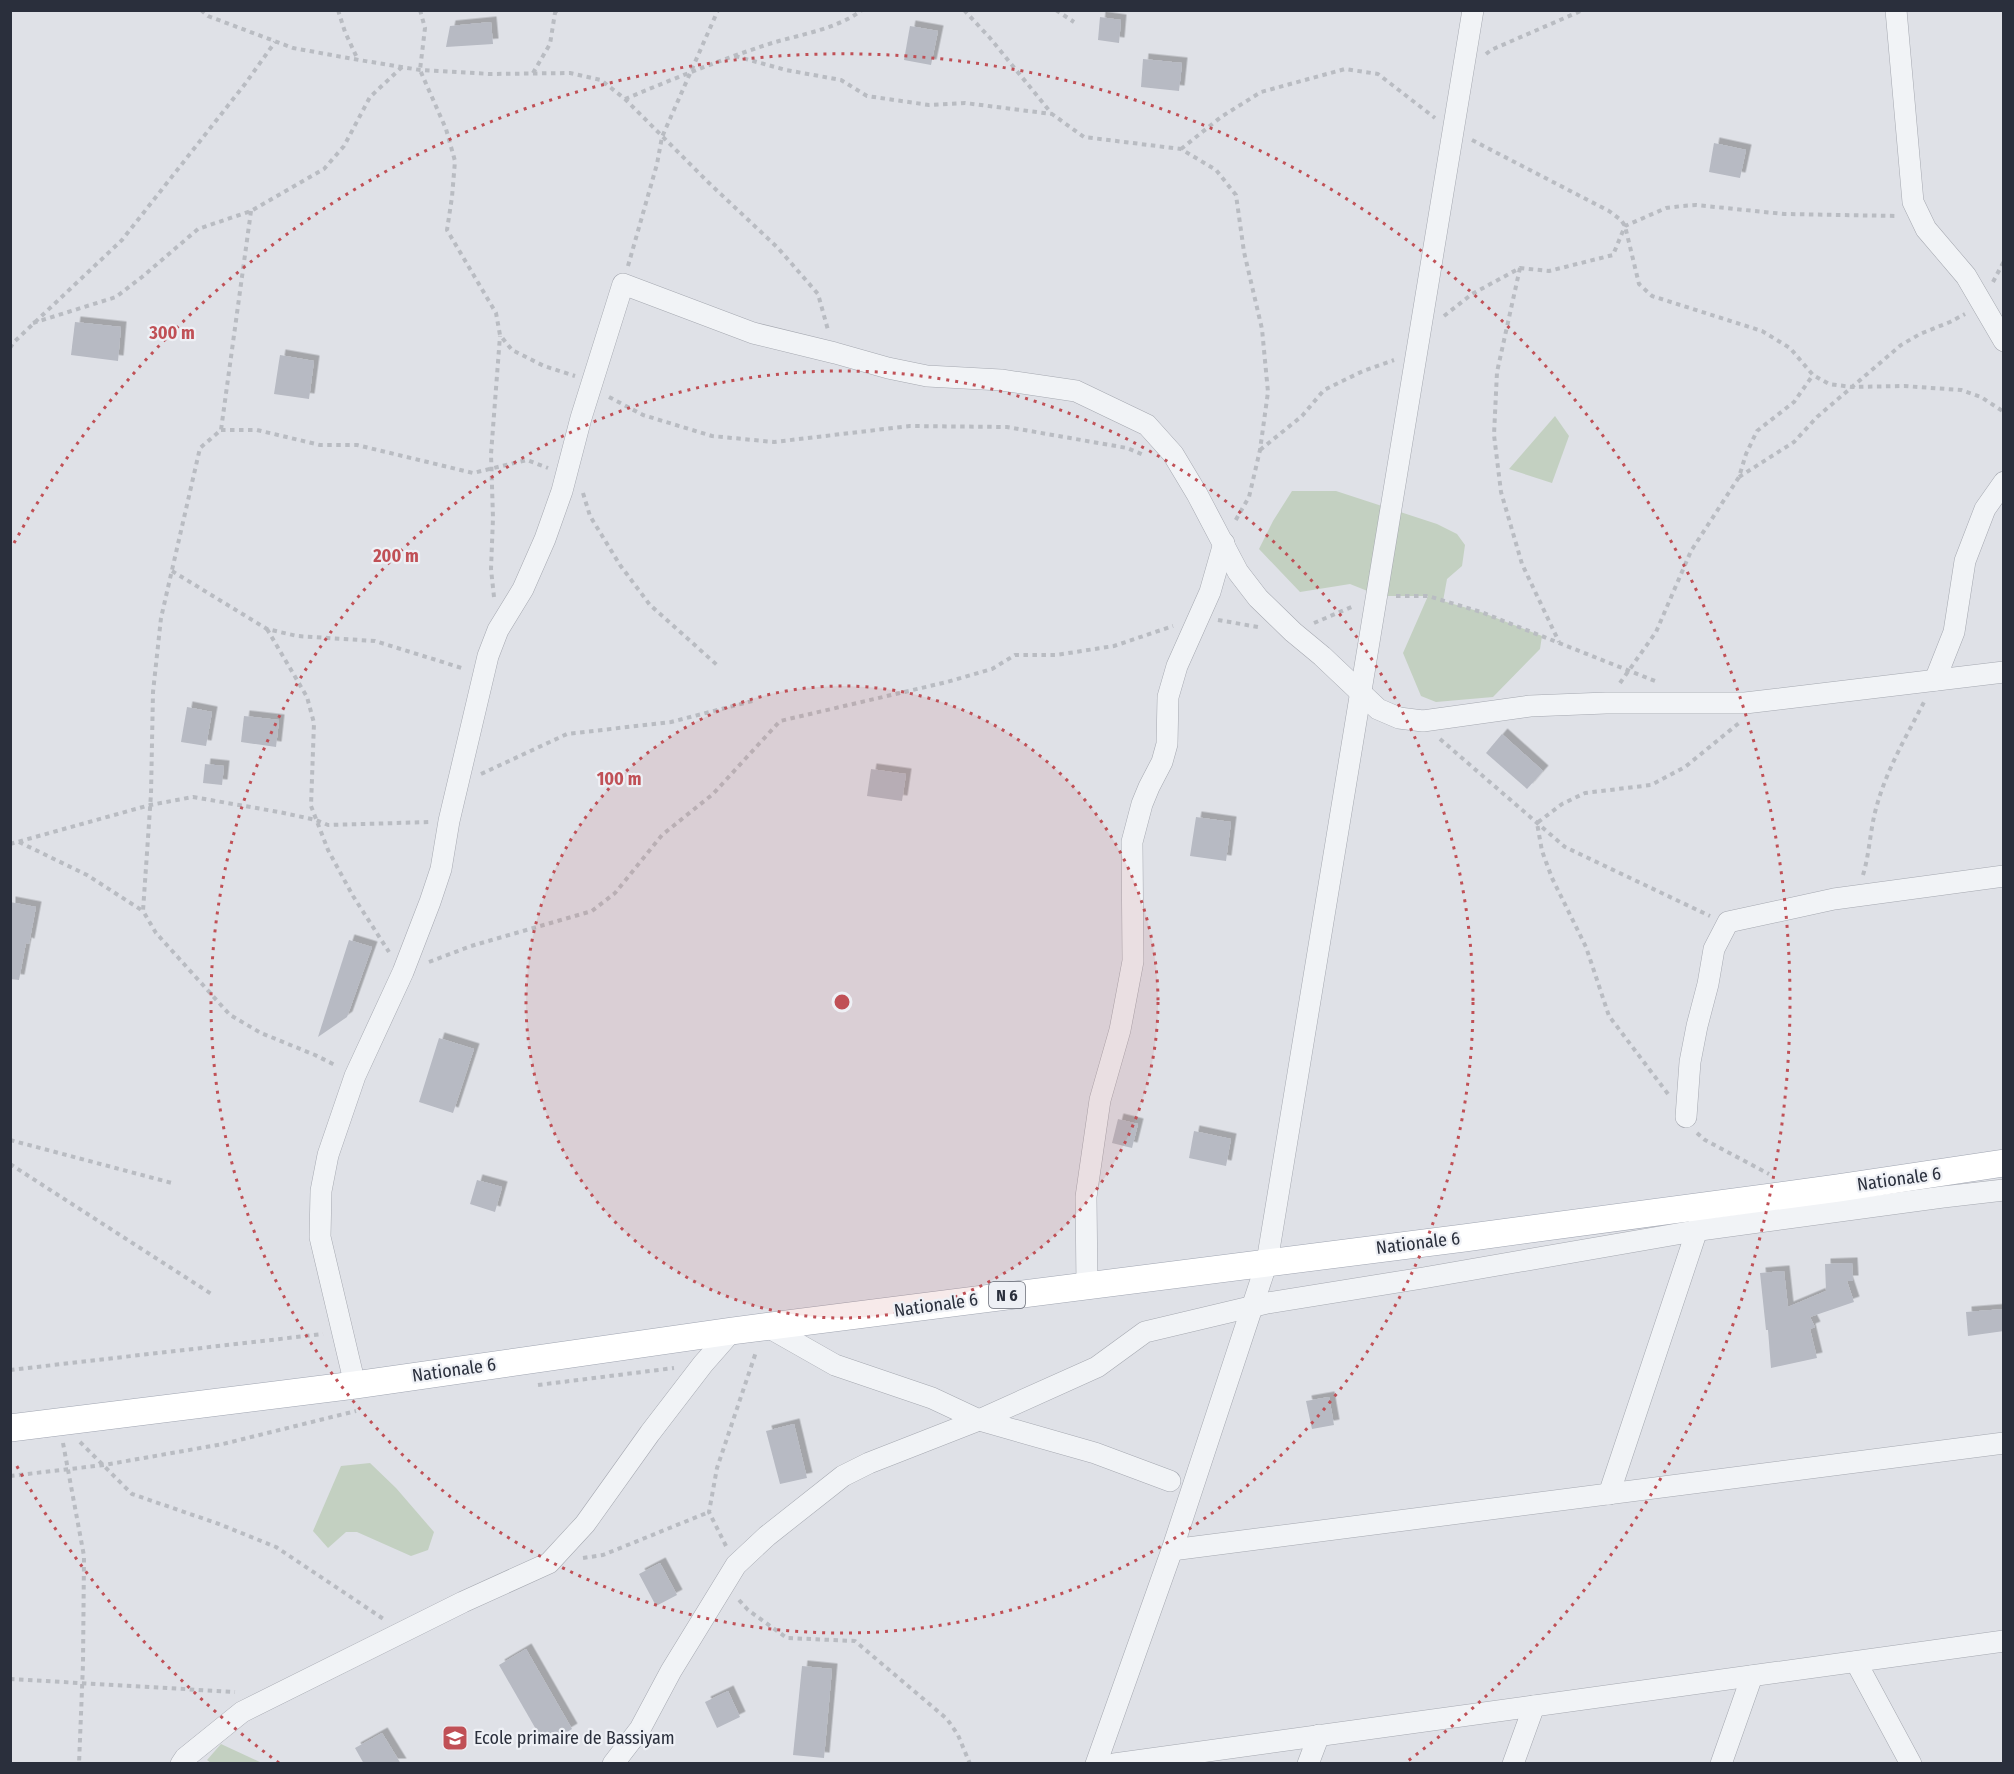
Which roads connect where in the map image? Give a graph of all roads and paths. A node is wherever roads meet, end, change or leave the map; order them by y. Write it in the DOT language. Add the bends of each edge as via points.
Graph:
graph roads {
  1 [pos="201,10"];
  2 [pos="338,10"];
  3 [pos="420,10"];
  4 [pos="557,10"];
  5 [pos="718,10"];
  6 [pos="862,10"];
  7 [pos="964,10"];
  8 [pos="1056,10"];
  9 [pos="1473,10"];
  10 [pos="1583,10"];
  11 [pos="1896,10"];
  12 [pos="1074,22"];
  13 [pos="275,42"];
  14 [pos="735,56"];
  15 [pos="1484,56"];
  16 [pos="359,60"];
  17 [pos="402,67"];
  18 [pos="420,70"];
  19 [pos="691,71"];
  20 [pos="533,74"];
  21 [pos="625,99"];
  22 [pos="1052,114"];
  23 [pos="1454,130"];
  24 [pos="662,137"];
  25 [pos="1180,149"];
  26 [pos="252,211"];
  27 [pos="1919,216"];
  28 [pos="1625,226"];
  29 [pos="1520,268"];
  30 [pos="623,284"];
  31 [pos="1982,303"];
  32 [pos="33,323"];
  33 [pos="500,335"];
  34 [pos="2004,341"];
  35 [pos="10,348"];
  36 [pos="835,353"];
  37 [pos="1813,375"];
  38 [pos="591,387"];
  39 [pos="1852,387"];
  40 [pos="2004,412"];
  41 [pos="221,430"];
  42 [pos="1149,457"];
  43 [pos="569,465"];
  44 [pos="491,469"];
  45 [pos="1739,477"];
  46 [pos="2004,482"];
  47 [pos="1224,543"];
  48 [pos="172,571"];
  49 [pos="1377,597"];
  50 [pos="1200,617"];
  51 [pos="267,629"];
  52 [pos="498,630"];
  53 [pos="1293,632"];
  54 [pos="1559,642"];
  55 [pos="717,665"];
  56 [pos="1628,671"];
  57 [pos="2004,672"];
  58 [pos="483,674"];
  59 [pos="1935,680"];
  60 [pos="1660,683"];
  61 [pos="1361,693"];
  62 [pos="756,700"];
  63 [pos="1606,703"];
  64 [pos="1423,721"];
  65 [pos="1741,722"];
  66 [pos="458,785"];
  67 [pos="150,805"];
  68 [pos="316,820"];
  69 [pos="449,821"];
  70 [pos="1537,823"];
  71 [pos="18,842"];
  72 [pos="10,844"];
  73 [pos="2004,876"];
  74 [pos="1834,899"];
  75 [pos="144,911"];
  76 [pos="1728,922"];
  77 [pos="403,972"];
  78 [pos="355,1076"];
  79 [pos="1686,1117"];
  80 [pos="10,1140"];
  81 [pos="2004,1163"];
  82 [pos="10,1164"];
  83 [pos="172,1183"];
  84 [pos="2004,1190"];
  85 [pos="1804,1192"];
  86 [pos="1706,1206"];
  87 [pos="1697,1231"];
  88 [pos="1267,1262"];
  89 [pos="1087,1285"];
  90 [pos="213,1295"];
  91 [pos="1253,1306"];
  92 [pos="732,1331"];
  93 [pos="342,1332"];
  94 [pos="767,1340"];
  95 [pos="755,1354"];
  96 [pos="745,1356"];
  97 [pos="703,1364"];
  98 [pos="10,1370"];
  99 [pos="527,1386"];
  100 [pos="360,1396"];
  101 [pos="979,1420"];
  102 [pos="60,1422"];
  103 [pos="10,1428"];
  104 [pos="2004,1443"];
  105 [pos="104,1465"];
  106 [pos="67,1470"];
  107 [pos="10,1476"];
  108 [pos="1170,1481"];
  109 [pos="1609,1494"];
  110 [pos="709,1512"];
  111 [pos="1172,1550"];
  112 [pos="549,1563"];
  113 [pos="731,1574"];
  114 [pos="404,1632"];
  115 [pos="2004,1641"];
  116 [pos="1856,1662"];
  117 [pos="1752,1676"];
  118 [pos="10,1679"];
  119 [pos="82,1684"];
  120 [pos="278,1694"];
  121 [pos="1534,1706"];
  122 [pos="640,1729"];
  123 [pos="1319,1735"];
  124 [pos="79,1764"];
  125 [pos="181,1764"];
  126 [pos="612,1764"];
  127 [pos="629,1764"];
  128 [pos="970,1764"];
  129 [pos="1096,1764"];
  130 [pos="1114,1764"];
  131 [pos="1308,1764"];
  132 [pos="1513,1764"];
  133 [pos="1721,1764"];
  134 [pos="1911,1764"];
  1 -- 13 [label="path"];
  2 -- 16 [label="path"];
  3 -- 18 [label="path" via="425,28"];
  4 -- 20 [label="path" via="550,44"];
  5 -- 19 [label="path"];
  6 -- 14 [label="path" via="850,20"];
  7 -- 22 [label="path"];
  8 -- 12 [label="path"];
  9 -- 23 [label="street"];
  10 -- 15 [label="path"];
  11 -- 27 [label="street" via="1911,187"];
  13 -- 16 [label="path"];
  13 -- 32 [label="path" via="122,240"];
  14 -- 19 [label="path"];
  14 -- 22 [label="path" via="841,80 867,96"];
  16 -- 17 [label="path"];
  17 -- 18 [label="path"];
  17 -- 26 [label="path" via="370,97 344,146 324,169"];
  18 -- 20 [label="path"];
  18 -- 33 [label="path" via="446,129 455,161 447,231 496,313"];
  19 -- 21 [label="path"];
  19 -- 24 [label="path"];
  20 -- 21 [label="path" via="570,73 601,80"];
  21 -- 24 [label="path"];
  22 -- 25 [label="path" via="1084,137"];
  23 -- 25 [label="path" via="1378,75 1345,69 1261,92"];
  23 -- 28 [label="path" via="1609,211"];
  23 -- 49 [label="street"];
  24 -- 30 [label="path"];
  24 -- 36 [label="path" via="778,248 818,294"];
  25 -- 47 [label="path" via="1216,170 1236,195 1244,252 1262,329 1268,392 1260,450 1249,496"];
  26 -- 32 [label="path" via="198,229 116,297"];
  26 -- 41 [label="path"];
  27 -- 28 [label="path" via="1793,214 1682,206 1666,208"];
  27 -- 31 [label="street"];
  28 -- 37 [label="path" via="1639,284 1652,296 1762,330 1790,348"];
  29 -- 54 [label="path" via="1497,372 1494,435 1500,492 1522,564"];
  30 -- 36 [label="street" via="753,333"];
  30 -- 38 [label="street"];
  31 -- 34 [label="street"];
  31 -- 39 [label="path" via="1901,345"];
  32 -- 35 [label="path"];
  33 -- 38 [label="path" via="512,350 580,378"];
  33 -- 44 [label="path"];
  36 -- 47 [label="street" via="927,376 1001,380 1076,391 1115,409 1147,425 1173,454"];
  37 -- 39 [label="path" via="1829,384"];
  37 -- 45 [label="path" via="1794,402 1757,431"];
  38 -- 42 [label="path" via="644,415 712,436 774,442 910,426 1007,427 1127,448"];
  38 -- 43 [label="street"];
  39 -- 40 [label="path" via="1961,390"];
  39 -- 45 [label="path" via="1794,442"];
  41 -- 44 [label="path" via="257,430 320,445 357,445 473,473"];
  41 -- 48 [label="path" via="200,448"];
  43 -- 44 [label="path" via="527,460"];
  43 -- 52 [label="street" via="524,589"];
  43 -- 55 [label="path" via="590,516 620,565 650,605"];
  44 -- 52 [label="path" via="491,569"];
  45 -- 56 [label="path" via="1691,551 1656,632"];
  46 -- 59 [label="street" via="1985,509 1965,561 1954,632"];
  47 -- 50 [label="street"];
  47 -- 53 [label="street" via="1238,572 1258,598"];
  48 -- 51 [label="path"];
  48 -- 67 [label="path" via="161,618 153,692"];
  49 -- 53 [label="path"];
  49 -- 54 [label="path" via="1428,596"];
  49 -- 61 [label="street"];
  50 -- 53 [label="path"];
  50 -- 77 [label="path" via="1114,646 1056,655 1015,655 992,669 947,682 780,721 713,794 662,835 615,893 592,910 471,946"];
  50 -- 89 [label="street" via="1168,698 1167,744 1142,804 1132,842 1133,961 1120,1030 1100,1100 1087,1186"];
  51 -- 58 [label="path" via="297,636 375,641"];
  51 -- 68 [label="path" via="307,697 314,723 311,806"];
  52 -- 58 [label="street"];
  53 -- 61 [label="street"];
  54 -- 56 [label="path"];
  56 -- 60 [label="path"];
  56 -- 63 [label="path"];
  57 -- 59 [label="street"];
  58 -- 66 [label="street"];
  59 -- 63 [label="street" via="1745,703"];
  59 -- 74 [label="path" via="1877,806 1863,875"];
  61 -- 64 [label="street" via="1378,709 1399,718"];
  61 -- 88 [label="street"];
  62 -- 66 [label="path" via="671,722 567,734"];
  63 -- 64 [label="street" via="1530,706"];
  64 -- 70 [label="path"];
  65 -- 70 [label="path" via="1685,767 1651,785 1585,793"];
  66 -- 69 [label="street"];
  67 -- 68 [label="path" via="193,797"];
  67 -- 71 [label="path"];
  67 -- 75 [label="path"];
  68 -- 69 [label="path" via="328,825"];
  68 -- 77 [label="path" via="353,896"];
  69 -- 77 [label="street" via="441,869"];
  70 -- 76 [label="path" via="1565,847 1703,914"];
  70 -- 79 [label="path" via="1545,860 1586,947 1609,1016"];
  71 -- 72 [label="path"];
  71 -- 75 [label="path" via="87,875"];
  73 -- 74 [label="street"];
  74 -- 76 [label="street"];
  75 -- 78 [label="path" via="156,933 230,1015"];
  76 -- 79 [label="street" via="1714,949 1697,1026"];
  77 -- 78 [label="street"];
  78 -- 93 [label="street" via="328,1155 321,1191 320,1237"];
  79 -- 85 [label="path" via="1705,1140"];
  80 -- 83 [label="path"];
  81 -- 85 [label="main road, Nationale 6 / N 6"];
  82 -- 90 [label="path"];
  84 -- 87 [label="street"];
  85 -- 86 [label="main road, Nationale 6 / N 6"];
  86 -- 87 [label="street"];
  86 -- 88 [label="main road, Nationale 6 / N 6"];
  87 -- 91 [label="street"];
  87 -- 109 [label="street"];
  88 -- 89 [label="main road, Nationale 6 / N 6"];
  88 -- 91 [label="street"];
  89 -- 94 [label="main road, Nationale 6 / N 6"];
  91 -- 101 [label="street" via="1145,1332 1097,1367"];
  91 -- 111 [label="street"];
  92 -- 94 [label="main road, Nationale 6 / N 6"];
  92 -- 97 [label="street"];
  92 -- 100 [label="main road, Nationale 6 / N 6"];
  93 -- 98 [label="path"];
  93 -- 100 [label="street"];
  94 -- 95 [label="path"];
  94 -- 95 [label="path"];
  94 -- 101 [label="street" via="932,1398"];
  95 -- 96 [label="path"];
  95 -- 110 [label="path" via="717,1468"];
  97 -- 99 [label="path"];
  97 -- 112 [label="street" via="585,1524"];
  100 -- 102 [label="main road, Nationale 6 / N 6"];
  100 -- 105 [label="path" via="223,1444"];
  101 -- 108 [label="street" via="1095,1453"];
  101 -- 113 [label="street" via="843,1476 767,1536"];
  102 -- 103 [label="main road, Nationale 6 / N 6"];
  102 -- 105 [label="path"];
  102 -- 106 [label="path"];
  104 -- 109 [label="street"];
  105 -- 106 [label="path"];
  105 -- 114 [label="path" via="132,1494 276,1547"];
  106 -- 107 [label="path"];
  106 -- 119 [label="path" via="84,1556"];
  109 -- 111 [label="street"];
  110 -- 112 [label="path" via="603,1555"];
  110 -- 113 [label="path"];
  111 -- 129 [label="street"];
  112 -- 114 [label="street"];
  113 -- 122 [label="street"];
  113 -- 128 [label="path" via="748,1610 787,1638 855,1641 947,1719"];
  114 -- 120 [label="street"];
  115 -- 116 [label="street"];
  116 -- 117 [label="street"];
  116 -- 134 [label="street"];
  117 -- 121 [label="street"];
  117 -- 133 [label="street"];
  118 -- 119 [label="path"];
  119 -- 120 [label="path"];
  119 -- 124 [label="path"];
  120 -- 125 [label="street" via="242,1712"];
  121 -- 123 [label="street"];
  121 -- 132 [label="street"];
  122 -- 126 [label="street"];
  122 -- 127 [label="street"];
  123 -- 130 [label="street"];
  123 -- 131 [label="street"];
}
